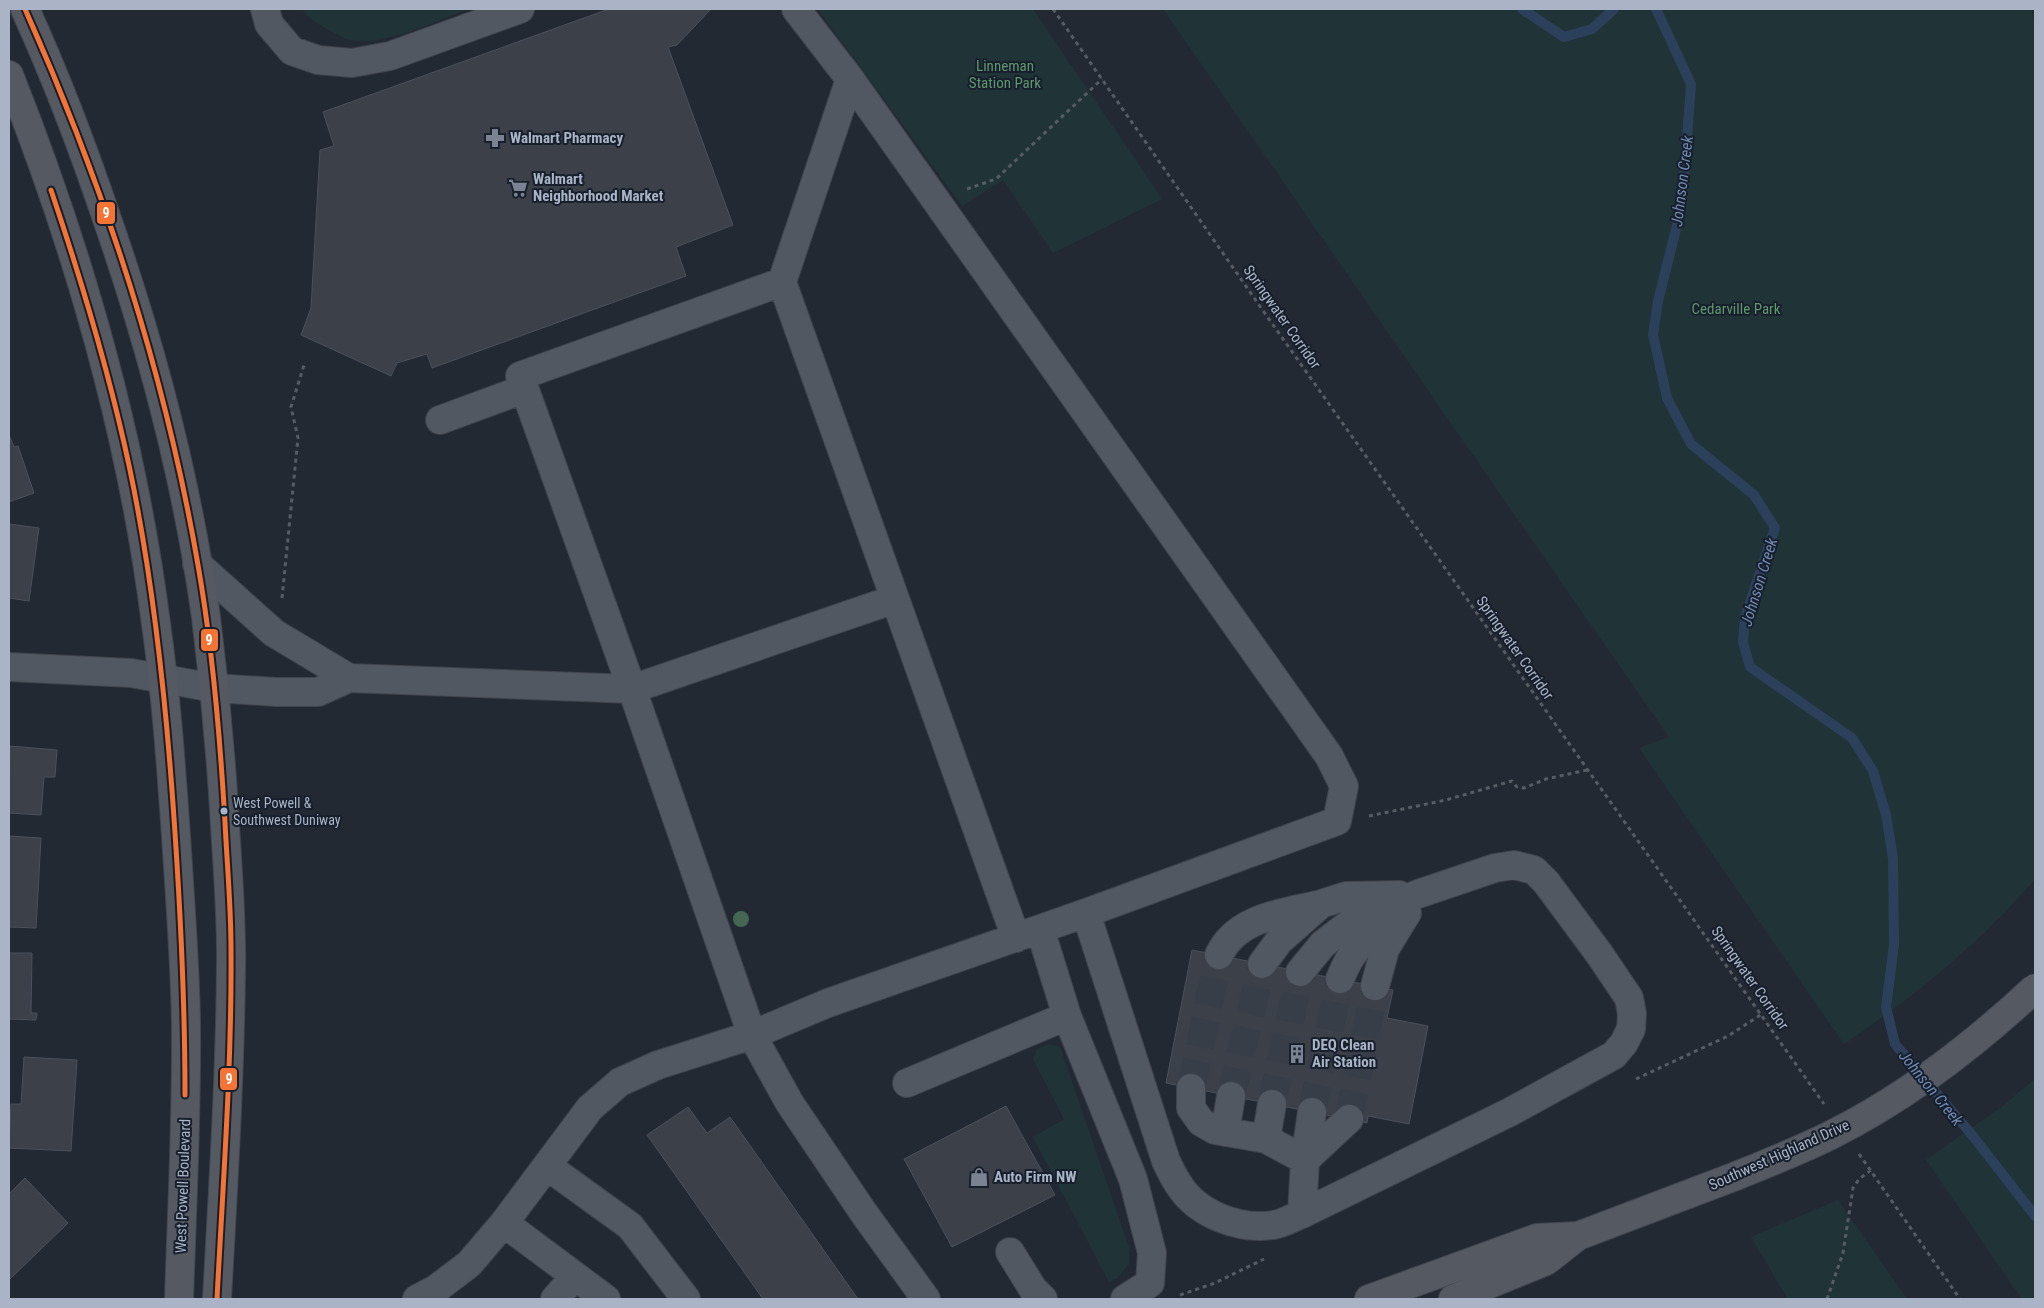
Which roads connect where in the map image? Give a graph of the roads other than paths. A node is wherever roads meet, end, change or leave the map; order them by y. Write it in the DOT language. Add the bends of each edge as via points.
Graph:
graph roads {
  1 [pos="25,9"];
  2 [pos="265,9"];
  3 [pos="520,9"];
  4 [pos="796,9"];
  5 [pos="9,75"];
  6 [pos="850,79"];
  7 [pos="782,282"];
  8 [pos="524,389"];
  9 [pos="440,420"];
  10 [pos="197,564"];
  11 [pos="895,599"];
  12 [pos="9,667"];
  13 [pos="162,678"];
  14 [pos="349,678"];
  15 [pos="214,688"];
  16 [pos="632,689"];
  17 [pos="1418,894"];
  18 [pos="1321,904"];
  19 [pos="1086,913"];
  20 [pos="1028,933"];
  21 [pos="1219,955"];
  22 [pos="1262,964"];
  23 [pos="1300,972"];
  24 [pos="1340,979"];
  25 [pos="1375,986"];
  26 [pos="2035,988"];
  27 [pos="1066,1016"];
  28 [pos="752,1036"];
  29 [pos="907,1083"];
  30 [pos="1191,1088"];
  31 [pos="1232,1096"];
  32 [pos="1272,1104"];
  33 [pos="1312,1112"];
  34 [pos="1349,1120"];
  35 [pos="1225,1132"];
  36 [pos="1266,1139"];
  37 [pos="1305,1160"];
  38 [pos="547,1166"];
  39 [pos="1302,1214"];
  40 [pos="504,1223"];
  41 [pos="1578,1236"];
  42 [pos="1010,1252"];
  43 [pos="575,1276"];
  44 [pos="178,1299"];
  45 [pos="217,1299"];
  46 [pos="417,1299"];
  47 [pos="555,1299"];
  48 [pos="606,1299"];
  49 [pos="686,1299"];
  50 [pos="926,1299"];
  51 [pos="1043,1299"];
  52 [pos="1125,1299"];
  53 [pos="1369,1299"];
  54 [pos="1453,1299"];
  1 -- 10 [label="main road" via="46,54 126,273 176,456"];
  2 -- 3 [label="street" via="269,24 292,51 318,60 352,63 390,56"];
  4 -- 6 [label="street"];
  5 -- 13 [label="main road, West Powell Boulevard" via="69,244 111,388 146,558"];
  6 -- 7 [label="street"];
  6 -- 19 [label="street" via="1329,756 1344,786 1337,821"];
  7 -- 8 [label="street" via="520,376"];
  7 -- 11 [label="street"];
  8 -- 9 [label="street"];
  8 -- 16 [label="street"];
  10 -- 14 [label="street" via="274,633"];
  10 -- 15 [label="main road"];
  11 -- 16 [label="street"];
  11 -- 20 [label="street"];
  12 -- 13 [label="street" via="131,673"];
  13 -- 15 [label="street"];
  13 -- 44 [label="main road, West Powell Boulevard" via="186,1021"];
  14 -- 15 [label="street" via="318,692"];
  14 -- 16 [label="street"];
  15 -- 45 [label="main road" via="227,857 231,966"];
  16 -- 28 [label="street"];
  17 -- 18 [label="street" via="1346,896"];
  17 -- 23 [label="street" via="1353,920 1323,944"];
  17 -- 24 [label="street" via="1363,940 1348,959"];
  17 -- 25 [label="street" via="1386,949"];
  17 -- 39 [label="street" via="1495,868 1514,865 1534,870 1629,998 1630,1029 1614,1055 1474,1130"];
  18 -- 21 [label="street" via="1265,917 1236,932 1225,942"];
  18 -- 22 [label="street" via="1279,941"];
  19 -- 20 [label="street"];
  19 -- 39 [label="street" via="1166,1161 1179,1187 1197,1204 1220,1218 1248,1226 1275,1225"];
  20 -- 27 [label="street"];
  20 -- 28 [label="street" via="828,1003"];
  26 -- 41 [label="main road, Southwest Highland Drive, bridge" via="1982,1036 1927,1079 1832,1135 1736,1176"];
  27 -- 29 [label="street"];
  27 -- 52 [label="street" via="1132,1179 1152,1253 1150,1283"];
  28 -- 38 [label="street" via="658,1065 620,1082 590,1108"];
  28 -- 50 [label="street" via="789,1102"];
  30 -- 35 [label="street" via="1191,1108 1200,1122"];
  31 -- 35 [label="street"];
  32 -- 36 [label="street"];
  33 -- 37 [label="street"];
  34 -- 37 [label="street"];
  35 -- 36 [label="street"];
  36 -- 37 [label="street"];
  37 -- 39 [label="street"];
  38 -- 40 [label="street"];
  38 -- 49 [label="street" via="630,1226"];
  40 -- 43 [label="street"];
  40 -- 46 [label="street" via="469,1264"];
  41 -- 53 [label="main road, Southwest Highland Drive" via="1537,1238"];
  41 -- 54 [label="main road, Southwest Highland Drive" via="1546,1261"];
  42 -- 51 [label="street"];
  43 -- 47 [label="street"];
  43 -- 48 [label="street"];
}
